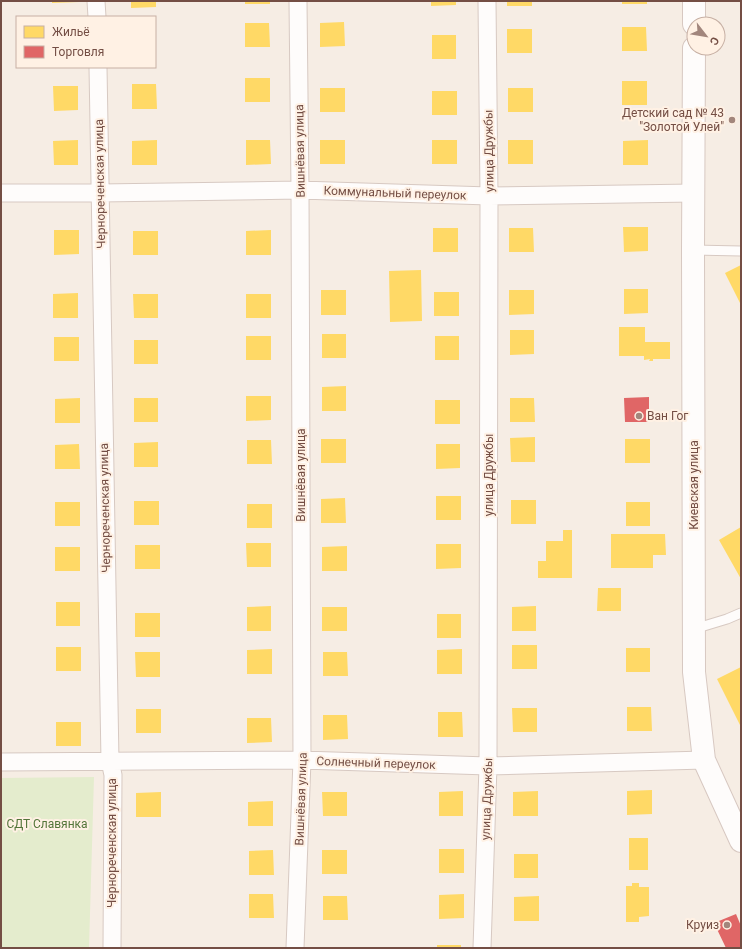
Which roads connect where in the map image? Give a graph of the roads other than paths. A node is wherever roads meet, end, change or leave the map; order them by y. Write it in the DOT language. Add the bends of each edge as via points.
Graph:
graph roads {
  1 [pos="96,1"];
  2 [pos="298,1"];
  3 [pos="487,1"];
  4 [pos="694,1"];
  5 [pos="97,16"];
  6 [pos="694,16"];
  7 [pos="694,56"];
  8 [pos="98,68"];
  9 [pos="300,190"];
  10 [pos="1,193"];
  11 [pos="100,193"];
  12 [pos="694,194"];
  13 [pos="489,196"];
  14 [pos="693,250"];
  15 [pos="741,251"];
  16 [pos="741,613"];
  17 [pos="694,629"];
  18 [pos="302,760"];
  19 [pos="704,760"];
  20 [pos="110,761"];
  21 [pos="1,762"];
  22 [pos="488,766"];
  23 [pos="741,841"];
  24 [pos="112,948"];
  25 [pos="295,948"];
  26 [pos="482,948"];
  1 -- 5 [label="street"];
  2 -- 9 [label="street, Вишнёвая улица"];
  3 -- 13 [label="street, улица Дружбы"];
  4 -- 6 [label="main road"];
  7 -- 12 [label="main road, Киевская улица"];
  8 -- 11 [label="street, Чернореченская улица"];
  9 -- 11 [label="street, Коммунальный переулок"];
  9 -- 13 [label="street, Коммунальный переулок"];
  9 -- 18 [label="street, Вишнёвая улица"];
  10 -- 11 [label="street, Коммунальный переулок"];
  11 -- 20 [label="street, Чернореченская улица"];
  12 -- 13 [label="street, Коммунальный переулок"];
  12 -- 14 [label="main road, Киевская улица"];
  13 -- 22 [label="street, улица Дружбы"];
  14 -- 15 [label="lane"];
  14 -- 17 [label="main road, Киевская улица"];
  16 -- 17 [label="lane"];
  17 -- 19 [label="main road, Киевская улица" via="694,672"];
  18 -- 20 [label="street, Солнечный переулок"];
  18 -- 22 [label="street, Солнечный переулок"];
  18 -- 25 [label="street, Вишнёвая улица"];
  19 -- 22 [label="street, Солнечный переулок"];
  19 -- 23 [label="main road, Киевская улица"];
  20 -- 21 [label="street, Солнечный переулок"];
  20 -- 24 [label="street, Чернореченская улица" via="113,775"];
  22 -- 26 [label="street, улица Дружбы"];
}
